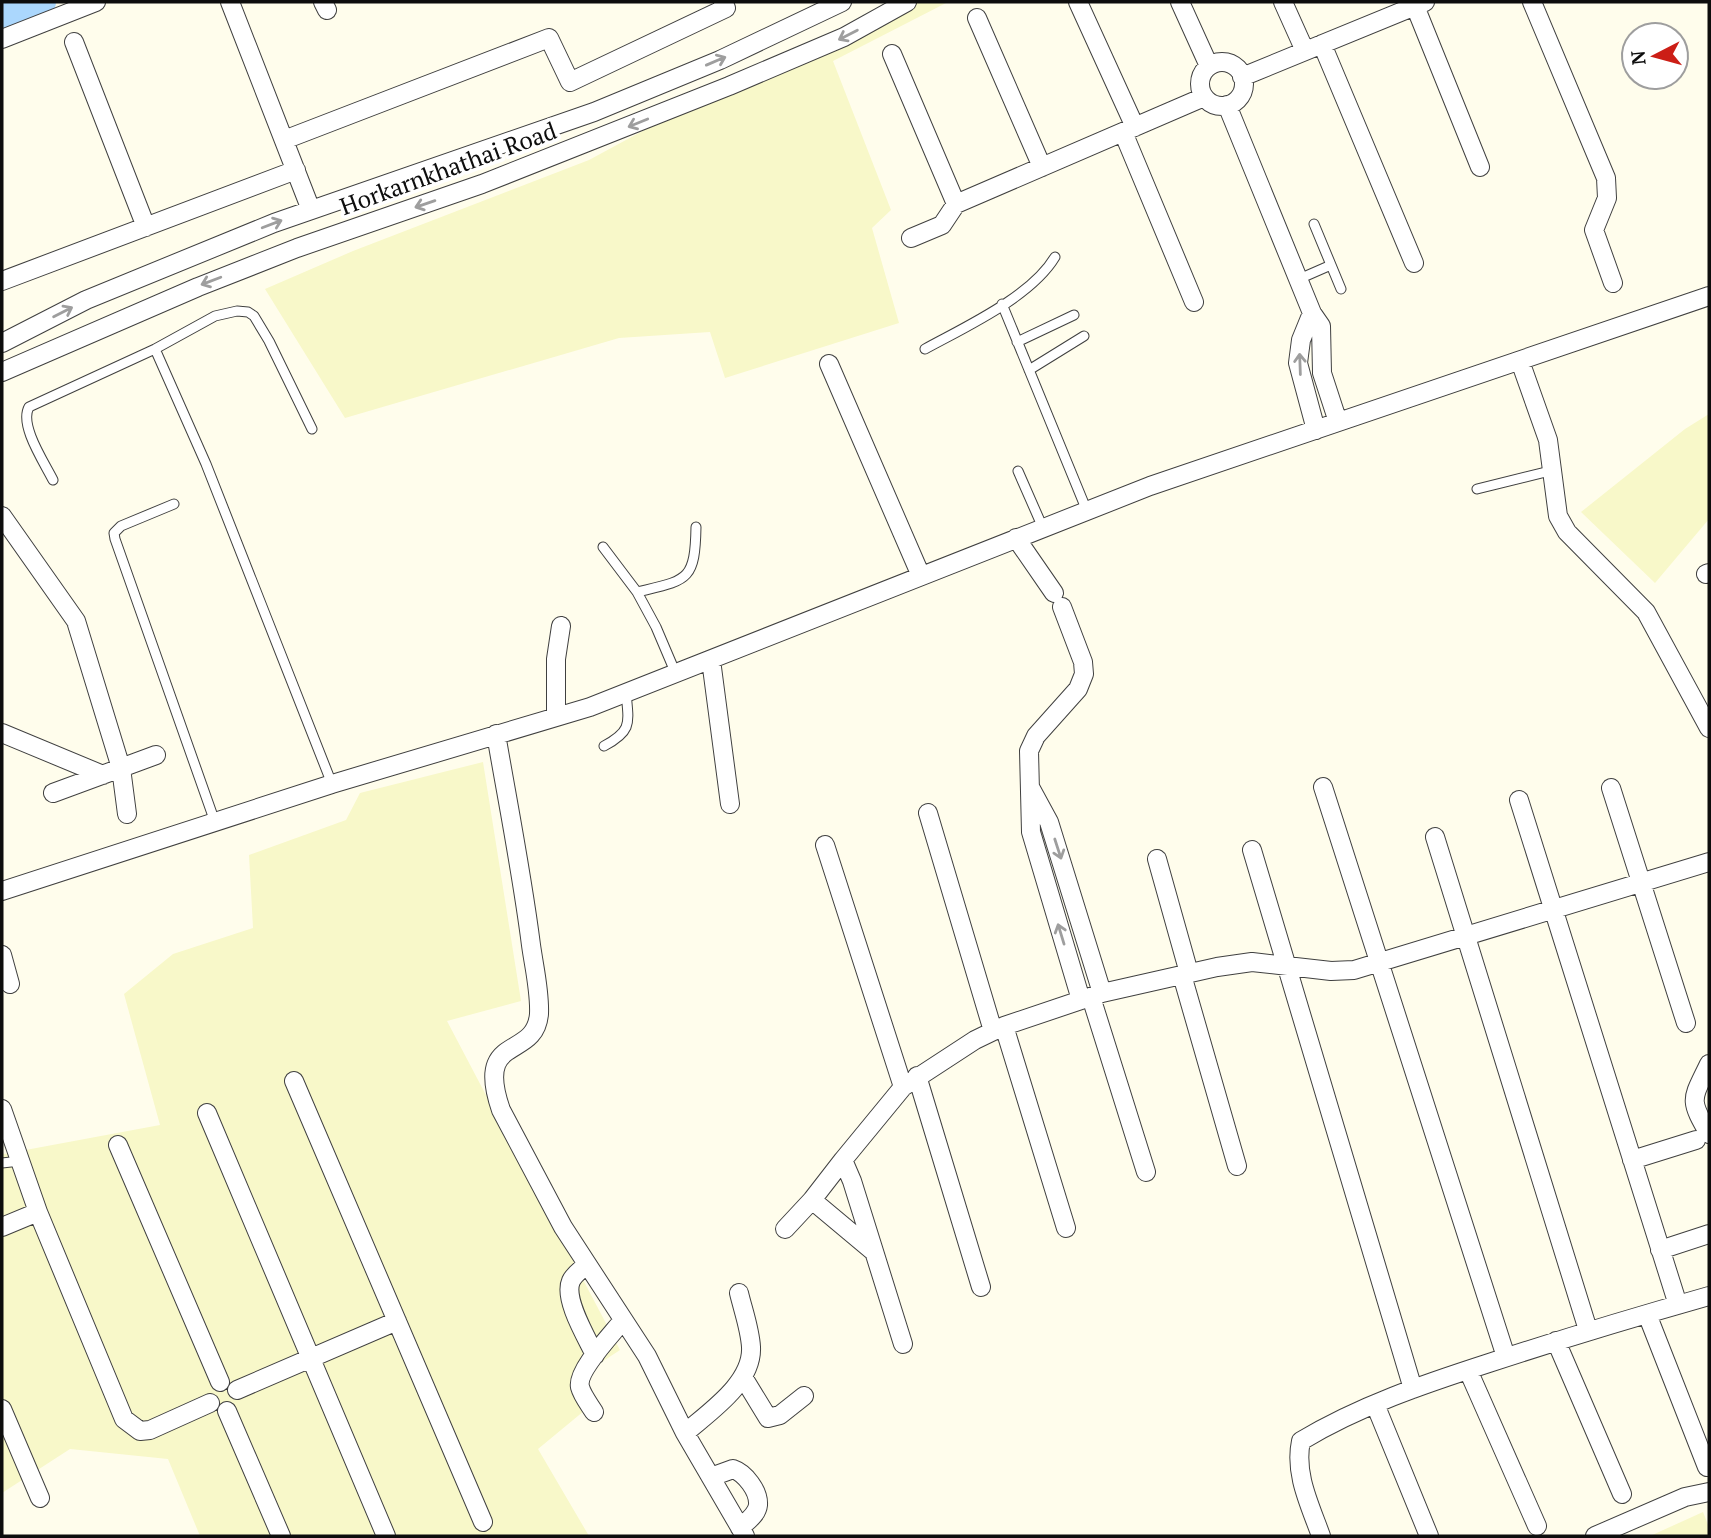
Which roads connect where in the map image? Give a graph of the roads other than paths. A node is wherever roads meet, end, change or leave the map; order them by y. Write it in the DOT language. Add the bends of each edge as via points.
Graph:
graph roads {
  1 [pos="96,2"];
  2 [pos="230,2"];
  3 [pos="723,2"];
  4 [pos="842,2"];
  5 [pos="907,2"];
  6 [pos="1077,2"];
  7 [pos="1180,2"];
  8 [pos="1283,2"];
  9 [pos="1532,2"];
  10 [pos="1420,4"];
  11 [pos="1392,8"];
  12 [pos="978,18"];
  13 [pos="2,39"];
  14 [pos="74,42"];
  15 [pos="1313,47"];
  16 [pos="892,54"];
  17 [pos="1209,66"];
  18 [pos="1242,77"];
  19 [pos="1205,97"];
  20 [pos="1227,105"];
  21 [pos="1129,130"];
  22 [pos="284,140"];
  23 [pos="1042,167"];
  24 [pos="1480,167"];
  25 [pos="296,170"];
  26 [pos="956,204"];
  27 [pos="311,210"];
  28 [pos="1314,224"];
  29 [pos="146,227"];
  30 [pos="911,238"];
  31 [pos="1055,257"];
  32 [pos="1414,263"];
  33 [pos="1331,265"];
  34 [pos="1299,279"];
  35 [pos="2,281"];
  36 [pos="1613,283"];
  37 [pos="1341,289"];
  38 [pos="1709,296"];
  39 [pos="1194,302"];
  40 [pos="1002,304"];
  41 [pos="1312,313"];
  42 [pos="1074,315"];
  43 [pos="1084,336"];
  44 [pos="1017,342"];
  45 [pos="2,343"];
  46 [pos="155,349"];
  47 [pos="925,349"];
  48 [pos="1520,361"];
  49 [pos="830,364"];
  50 [pos="1029,370"];
  51 [pos="2,372"];
  52 [pos="1339,422"];
  53 [pos="312,429"];
  54 [pos="1316,430"];
  55 [pos="1554,470"];
  56 [pos="1018,471"];
  57 [pos="53,480"];
  58 [pos="1477,489"];
  59 [pos="174,504"];
  60 [pos="1087,511"];
  61 [pos="2,516"];
  62 [pos="695,527"];
  63 [pos="1042,528"];
  64 [pos="1016,538"];
  65 [pos="603,547"];
  66 [pos="920,576"];
  67 [pos="637,593"];
  68 [pos="561,626"];
  69 [pos="711,660"];
  70 [pos="676,674"];
  71 [pos="626,693"];
  72 [pos="556,717"];
  73 [pos="1709,728"];
  74 [pos="2,732"];
  75 [pos="496,734"];
  76 [pos="604,746"];
  77 [pos="156,755"];
  78 [pos="121,768"];
  79 [pos="103,775"];
  80 [pos="332,784"];
  81 [pos="1030,787"];
  82 [pos="1323,787"];
  83 [pos="1611,788"];
  84 [pos="53,793"];
  85 [pos="1519,800"];
  86 [pos="730,804"];
  87 [pos="928,813"];
  88 [pos="127,814"];
  89 [pos="215,822"];
  90 [pos="1435,837"];
  91 [pos="825,845"];
  92 [pos="1252,850"];
  93 [pos="1157,859"];
  94 [pos="1709,862"];
  95 [pos="1066,874"];
  96 [pos="1045,881"];
  97 [pos="1641,883"];
  98 [pos="2,891"];
  99 [pos="1553,910"];
  100 [pos="1466,937"];
  101 [pos="2,955"];
  102 [pos="1380,963"];
  103 [pos="1288,967"];
  104 [pos="1186,974"];
  105 [pos="10,984"];
  106 [pos="1091,997"];
  107 [pos="1686,1023"];
  108 [pos="999,1029"];
  109 [pos="1709,1064"];
  110 [pos="294,1081"];
  111 [pos="910,1082"];
  112 [pos="2,1109"];
  113 [pos="207,1113"];
  114 [pos="1703,1137"];
  115 [pos="118,1145"];
  116 [pos="843,1160"];
  117 [pos="1632,1160"];
  118 [pos="11,1162"];
  119 [pos="1237,1166"];
  120 [pos="1146,1172"];
  121 [pos="812,1200"];
  122 [pos="38,1212"];
  123 [pos="2,1227"];
  124 [pos="1066,1228"];
  125 [pos="785,1229"];
  126 [pos="1709,1234"];
  127 [pos="1660,1250"];
  128 [pos="873,1251"];
  129 [pos="586,1265"];
  130 [pos="981,1287"];
  131 [pos="739,1293"];
  132 [pos="1709,1296"];
  133 [pos="1678,1305"];
  134 [pos="1647,1314"];
  135 [pos="623,1320"];
  136 [pos="397,1321"];
  137 [pos="1588,1330"];
  138 [pos="1556,1341"];
  139 [pos="903,1344"];
  140 [pos="595,1355"];
  141 [pos="1506,1357"];
  142 [pos="311,1358"];
  143 [pos="1468,1370"];
  144 [pos="743,1377"];
  145 [pos="220,1382"];
  146 [pos="1413,1389"];
  147 [pos="237,1390"];
  148 [pos="804,1396"];
  149 [pos="210,1403"];
  150 [pos="1374,1404"];
  151 [pos="2,1409"];
  152 [pos="227,1411"];
  153 [pos="594,1412"];
  154 [pos="685,1433"];
  155 [pos="1707,1467"];
  156 [pos="711,1477"];
  157 [pos="1709,1492"];
  158 [pos="1622,1494"];
  159 [pos="40,1498"];
  160 [pos="483,1522"];
  161 [pos="1536,1526"];
  162 [pos="743,1532"];
  163 [pos="281,1536"];
  164 [pos="386,1536"];
  165 [pos="1321,1536"];
  166 [pos="1429,1536"];
  167 [pos="1595,1536"];
  1 -- 13 [label="street"];
  2 -- 22 [label="street"];
  3 -- 22 [label="street" via="726,8 570,82 549,38"];
  27 -- 4 [label="street, Horkarnkhathai Road, one-way" via="594,112 720,60"];
  5 -- 51 [label="street, Horkarnkhathai Road, one-way" via="844,37 729,86 482,184 193,288"];
  6 -- 21 [label="street"];
  7 -- 17 [label="street"];
  8 -- 15 [label="street"];
  9 -- 36 [label="street" via="1606,178 1607,198 1594,230"];
  10 -- 11 [label="street"];
  10 -- 24 [label="street"];
  11 -- 15 [label="street"];
  12 -- 23 [label="street"];
  14 -- 29 [label="street"];
  15 -- 18 [label="street"];
  15 -- 32 [label="street"];
  16 -- 26 [label="street"];
  17 -- 18 [label="street" via="1229,63"];
  17 -- 19 [label="street" via="1200,84"];
  18 -- 20 [label="street" via="1241,94"];
  19 -- 20 [label="street" via="1216,105"];
  19 -- 21 [label="street"];
  20 -- 34 [label="street"];
  21 -- 23 [label="street"];
  21 -- 39 [label="street"];
  22 -- 25 [label="street"];
  23 -- 26 [label="street"];
  25 -- 27 [label="street"];
  25 -- 29 [label="street"];
  26 -- 30 [label="street" via="942,225"];
  45 -- 27 [label="street, Horkarnkhathai Road, one-way" via="86,300"];
  28 -- 33 [label="lane"];
  29 -- 35 [label="street"];
  31 -- 40 [label="lane" via="1047,272"];
  33 -- 34 [label="lane"];
  33 -- 37 [label="lane"];
  34 -- 41 [label="street"];
  38 -- 48 [label="street"];
  40 -- 44 [label="lane"];
  40 -- 47 [label="lane"];
  41 -- 52 [label="street" via="1321,326 1322,373"];
  54 -- 41 [label="street, one-way" via="1298,363"];
  42 -- 44 [label="lane"];
  43 -- 50 [label="lane"];
  44 -- 50 [label="lane"];
  46 -- 53 [label="lane" via="215,316 248,312 270,341"];
  46 -- 57 [label="lane" via="29,407 26,425"];
  46 -- 80 [label="lane" via="206,464"];
  48 -- 52 [label="street"];
  48 -- 55 [label="street"];
  49 -- 66 [label="street"];
  50 -- 60 [label="lane"];
  52 -- 54 [label="street"];
  54 -- 60 [label="street"];
  55 -- 58 [label="lane"];
  55 -- 73 [label="street" via="1558,516 1567,532 1646,612"];
  56 -- 63 [label="lane"];
  59 -- 89 [label="lane" via="114,533"];
  60 -- 63 [label="street"];
  61 -- 78 [label="street" via="76,621"];
  62 -- 67 [label="lane" via="695,558 690,571 682,579"];
  63 -- 64 [label="street"];
  64 -- 66 [label="street"];
  64 -- 81 [label="street" via="1058,600 1084,674 1078,690 1036,736 1029,751"];
  65 -- 67 [label="lane"];
  66 -- 69 [label="street"];
  67 -- 70 [label="lane"];
  68 -- 72 [label="street"];
  69 -- 70 [label="street"];
  69 -- 86 [label="street"];
  70 -- 71 [label="street"];
  71 -- 72 [label="street"];
  71 -- 76 [label="lane" via="626,729"];
  72 -- 75 [label="street"];
  74 -- 79 [label="street"];
  75 -- 80 [label="street"];
  75 -- 129 [label="street" via="539,1007 531,1035 497,1060 494,1089 501,1110"];
  77 -- 78 [label="street"];
  78 -- 79 [label="street"];
  78 -- 88 [label="street"];
  79 -- 84 [label="street"];
  80 -- 89 [label="street"];
  81 -- 95 [label="street, one-way" via="1049,822"];
  81 -- 96 [label="street" via="1031,832"];
  82 -- 102 [label="street"];
  83 -- 97 [label="street"];
  85 -- 99 [label="street"];
  87 -- 108 [label="street"];
  89 -- 98 [label="street"];
  90 -- 100 [label="street"];
  91 -- 111 [label="street"];
  92 -- 103 [label="street"];
  93 -- 104 [label="street"];
  94 -- 97 [label="street"];
  95 -- 96 [label="street"];
  95 -- 106 [label="street"];
  106 -- 96 [label="street, one-way"];
  97 -- 99 [label="street"];
  97 -- 107 [label="street"];
  99 -- 100 [label="street"];
  99 -- 117 [label="street"];
  100 -- 102 [label="street"];
  100 -- 137 [label="street"];
  101 -- 105 [label="street"];
  102 -- 103 [label="street" via="1354,970"];
  102 -- 141 [label="street"];
  103 -- 104 [label="street" via="1252,962"];
  103 -- 146 [label="street"];
  104 -- 106 [label="street"];
  104 -- 119 [label="street"];
  106 -- 108 [label="street"];
  106 -- 120 [label="street"];
  108 -- 111 [label="street"];
  108 -- 124 [label="street"];
  109 -- 114 [label="street" via="1693,1104"];
  110 -- 136 [label="street"];
  111 -- 116 [label="street"];
  111 -- 130 [label="street"];
  112 -- 118 [label="street"];
  113 -- 142 [label="street"];
  114 -- 117 [label="street"];
  115 -- 145 [label="street"];
  116 -- 121 [label="street"];
  116 -- 128 [label="street"];
  117 -- 127 [label="street"];
  118 -- 122 [label="street"];
  121 -- 125 [label="street"];
  121 -- 128 [label="street"];
  122 -- 123 [label="street"];
  122 -- 149 [label="street" via="124,1419 140,1432"];
  126 -- 127 [label="street"];
  127 -- 133 [label="street"];
  128 -- 139 [label="street"];
  129 -- 135 [label="street"];
  129 -- 140 [label="street" via="573,1277 569,1293"];
  131 -- 144 [label="street" via="751,1347"];
  132 -- 133 [label="street"];
  133 -- 134 [label="street"];
  134 -- 137 [label="street"];
  134 -- 155 [label="street"];
  135 -- 140 [label="street"];
  135 -- 154 [label="street" via="647,1356"];
  136 -- 142 [label="street"];
  136 -- 160 [label="street"];
  137 -- 138 [label="street"];
  138 -- 141 [label="street"];
  138 -- 158 [label="street"];
  140 -- 153 [label="street" via="579,1382"];
  141 -- 143 [label="street"];
  142 -- 147 [label="street"];
  142 -- 164 [label="street"];
  143 -- 146 [label="street"];
  143 -- 161 [label="street"];
  144 -- 148 [label="street" via="768,1418 780,1415"];
  144 -- 154 [label="street"];
  145 -- 147 [label="street" via="233,1384"];
  145 -- 149 [label="street" via="210,1390"];
  146 -- 150 [label="street"];
  147 -- 152 [label="street" via="237,1403"];
  149 -- 152 [label="street"];
  150 -- 165 [label="street" via="1301,1441 1297,1457"];
  150 -- 166 [label="street"];
  151 -- 159 [label="street"];
  152 -- 163 [label="street"];
  154 -- 156 [label="street"];
  156 -- 162 [label="street"];
  156 -- 162 [label="street" via="733,1469 741,1472 755,1492 758,1505"];
  157 -- 167 [label="street" via="1685,1497"];
}
